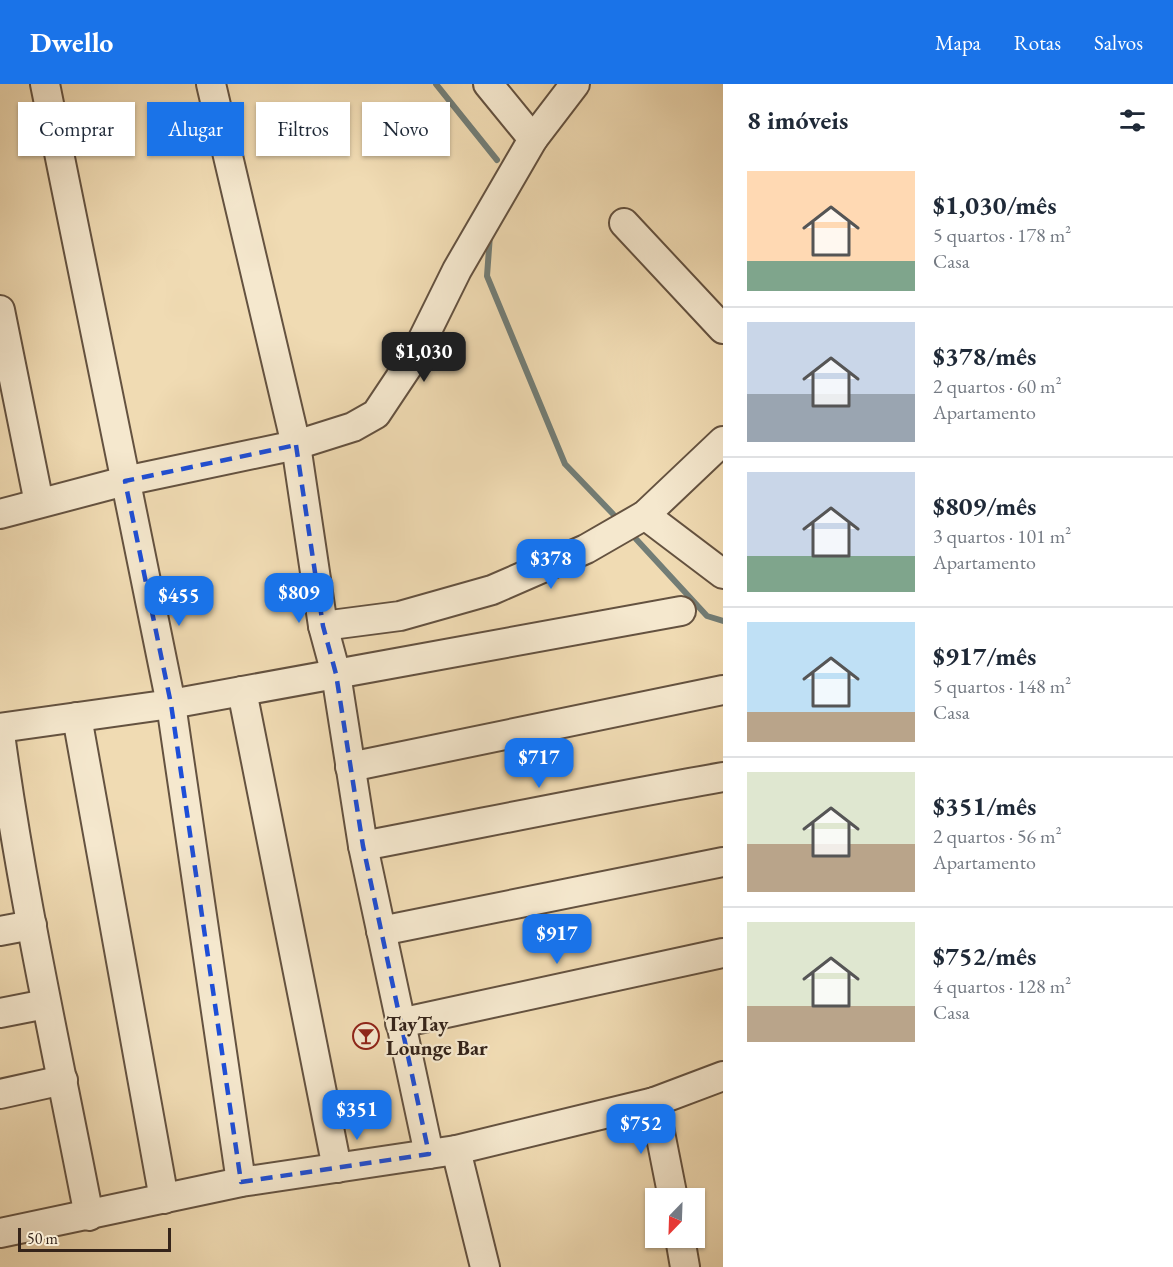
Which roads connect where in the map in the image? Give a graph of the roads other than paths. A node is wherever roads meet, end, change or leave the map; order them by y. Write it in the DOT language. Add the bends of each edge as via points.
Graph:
graph roads {
  1 [pos="45,84"];
  2 [pos="211,84"];
  3 [pos="488,84"];
  4 [pos="575,84"];
  5 [pos="532,139"];
  6 [pos="624,224"];
  7 [pos="0,310"];
  8 [pos="723,329"];
  9 [pos="723,441"];
  10 [pos="296,444"];
  11 [pos="125,481"];
  12 [pos="39,503"];
  13 [pos="0,514"];
  14 [pos="645,515"];
  15 [pos="723,574"];
  16 [pos="681,611"];
  17 [pos="323,626"];
  18 [pos="336,674"];
  19 [pos="723,690"];
  20 [pos="242,691"];
  21 [pos="171,704"];
  22 [pos="77,717"];
  23 [pos="0,728"];
  24 [pos="0,734"];
  25 [pos="350,767"];
  26 [pos="723,777"];
  27 [pos="7,833"];
  28 [pos="363,846"];
  29 [pos="723,862"];
  30 [pos="32,925"];
  31 [pos="0,931"];
  32 [pos="381,932"];
  33 [pos="723,953"];
  34 [pos="46,1004"];
  35 [pos="0,1013"];
  36 [pos="400,1023"];
  37 [pos="723,1076"];
  38 [pos="63,1080"];
  39 [pos="0,1094"];
  40 [pos="654,1102"];
  41 [pos="443,1152"];
  42 [pos="337,1168"];
  43 [pos="241,1182"];
  44 [pos="671,1188"];
  45 [pos="164,1199"];
  46 [pos="89,1216"];
  47 [pos="0,1233"];
  48 [pos="682,1248"];
  49 [pos="485,1267"];
  50 [pos="685,1267"];
  1 -- 11 [label="street"];
  2 -- 10 [label="street"];
  3 -- 5 [label="street"];
  4 -- 5 [label="street"];
  5 -- 10 [label="street" via="457,270 414,357 376,414 353,427"];
  6 -- 8 [label="street"];
  7 -- 12 [label="street"];
  9 -- 14 [label="street"];
  10 -- 11 [label="street"];
  10 -- 17 [label="street"];
  11 -- 12 [label="street"];
  11 -- 21 [label="street"];
  12 -- 13 [label="street"];
  14 -- 15 [label="street"];
  14 -- 17 [label="street" via="586,549 492,590 400,616"];
  16 -- 18 [label="street"];
  17 -- 18 [label="street"];
  18 -- 20 [label="street"];
  18 -- 25 [label="street"];
  19 -- 25 [label="street"];
  20 -- 21 [label="street"];
  20 -- 42 [label="street"];
  21 -- 22 [label="street"];
  21 -- 43 [label="street"];
  22 -- 23 [label="street"];
  22 -- 45 [label="street"];
  24 -- 27 [label="street"];
  25 -- 28 [label="street"];
  26 -- 28 [label="street"];
  27 -- 30 [label="street"];
  28 -- 32 [label="street"];
  29 -- 32 [label="street"];
  30 -- 31 [label="street"];
  30 -- 34 [label="street"];
  32 -- 36 [label="street"];
  33 -- 36 [label="street"];
  34 -- 35 [label="street"];
  34 -- 38 [label="street"];
  36 -- 41 [label="street"];
  37 -- 40 [label="street"];
  38 -- 39 [label="street"];
  38 -- 46 [label="street"];
  40 -- 41 [label="street"];
  40 -- 44 [label="street"];
  41 -- 42 [label="street"];
  41 -- 49 [label="street"];
  42 -- 43 [label="street"];
  43 -- 45 [label="street"];
  45 -- 46 [label="street"];
  46 -- 47 [label="street"];
  48 -- 50 [label="street"];
}
